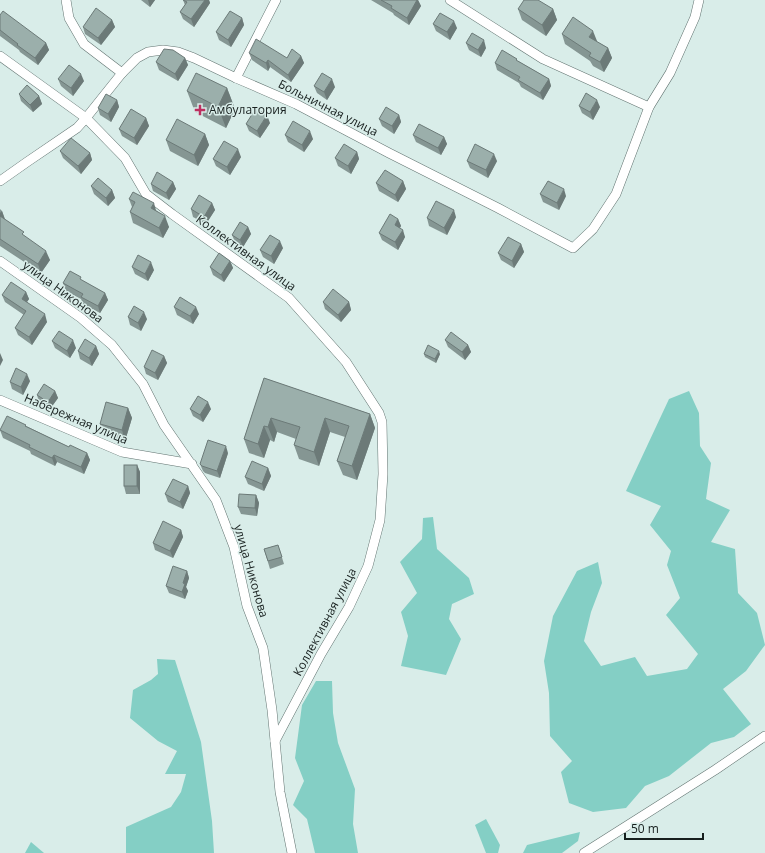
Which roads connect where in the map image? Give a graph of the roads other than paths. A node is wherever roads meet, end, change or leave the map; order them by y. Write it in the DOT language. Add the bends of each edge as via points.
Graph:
graph roads {
  1 [pos="66,0"];
  2 [pos="276,0"];
  3 [pos="450,0"];
  4 [pos="699,0"];
  5 [pos="0,56"];
  6 [pos="122,73"];
  7 [pos="236,78"];
  8 [pos="649,107"];
  9 [pos="86,118"];
  10 [pos="0,181"];
  11 [pos="0,261"];
  12 [pos="0,400"];
  13 [pos="192,464"];
  14 [pos="765,736"];
  15 [pos="275,741"];
  16 [pos="292,853"];
  17 [pos="584,853"];
  1 -- 6 [label="street" via="69,18 84,44"];
  2 -- 7 [label="street"];
  3 -- 8 [label="street" via="543,58"];
  4 -- 8 [label="street" via="695,17 670,73"];
  5 -- 9 [label="street, Коллективная улица"];
  6 -- 7 [label="street, Больничная улица" via="137,58 148,52 163,50 178,52"];
  6 -- 9 [label="street, Больничная улица"];
  7 -- 8 [label="street, Больничная улица" via="296,104 573,248 593,229 616,194"];
  9 -- 10 [label="street, Больничная улица" via="77,128"];
  9 -- 15 [label="street, Коллективная улица" via="125,158 146,194 289,298 346,362 382,422 383,474 380,520 368,566 349,607"];
  11 -- 13 [label="street, улица Никонова" via="81,318 112,345 143,384 164,425"];
  12 -- 13 [label="street, Набережная улица" via="122,452"];
  13 -- 15 [label="street, улица Никонова" via="216,500 234,547 247,606 263,648"];
  14 -- 17 [label="street"];
  15 -- 16 [label="street, улица Никонова" via="280,792"];
}
